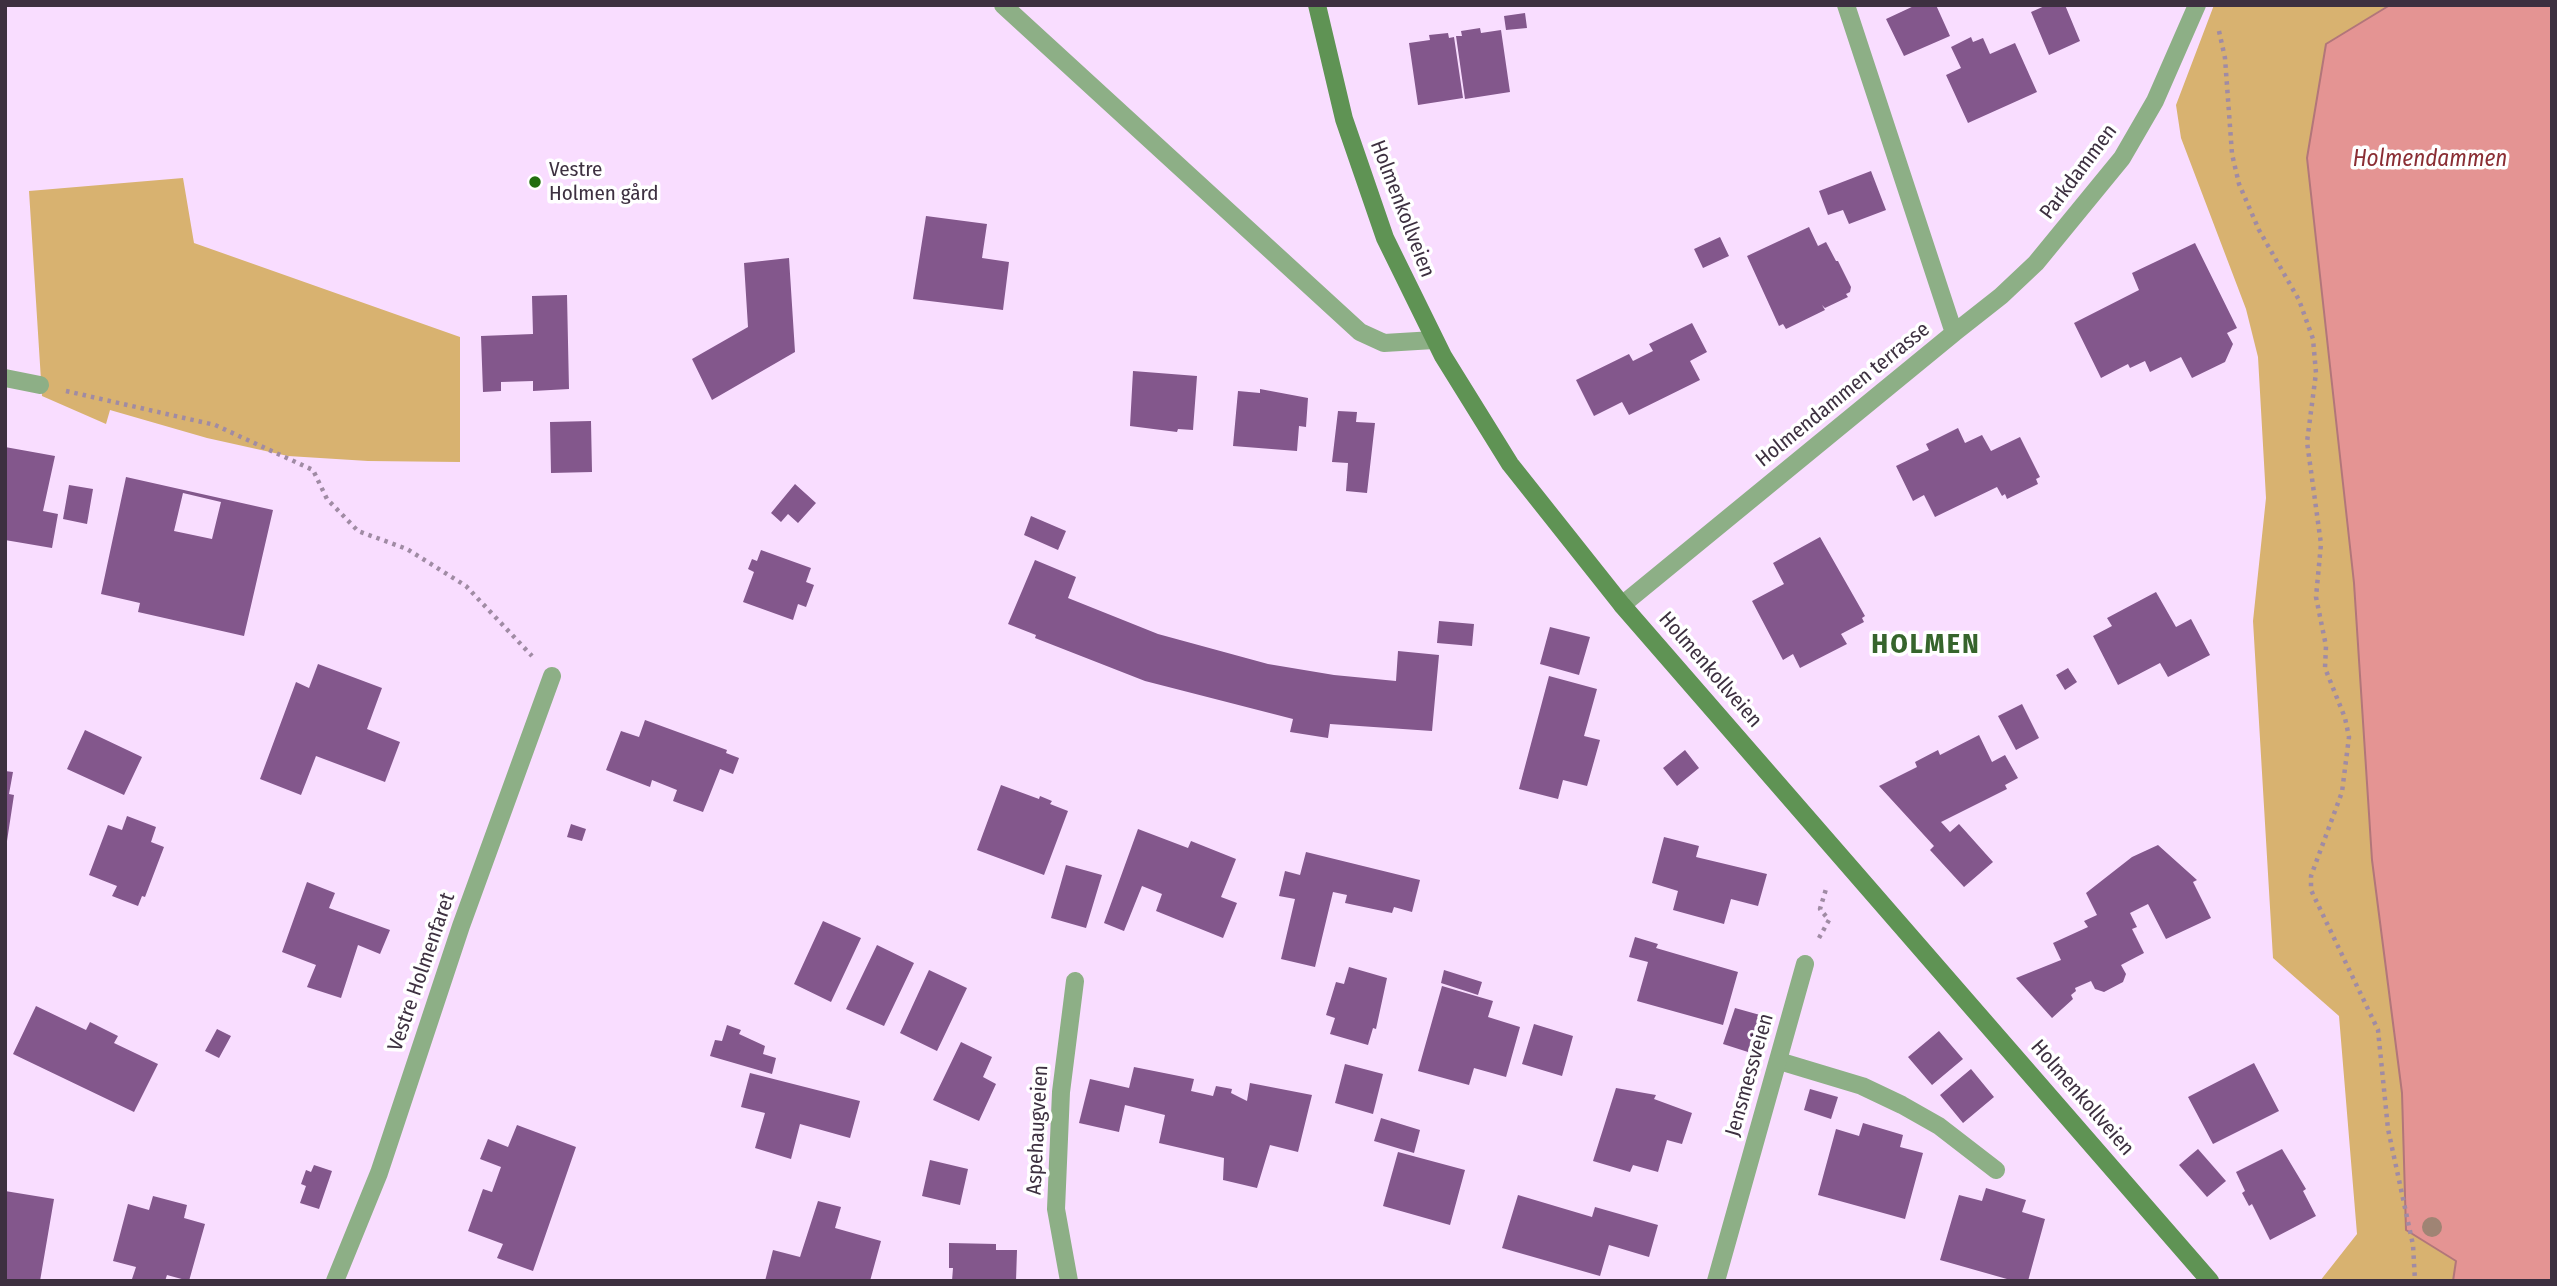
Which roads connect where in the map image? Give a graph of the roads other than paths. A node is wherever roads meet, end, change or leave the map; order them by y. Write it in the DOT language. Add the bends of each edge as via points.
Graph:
graph roads {
  1 [pos="1003,5"];
  2 [pos="1024,5"];
  3 [pos="1317,5"];
  4 [pos="1846,5"];
  5 [pos="2197,5"];
  6 [pos="1041,41"];
  7 [pos="1954,333"];
  8 [pos="1434,340"];
  9 [pos="5,378"];
  10 [pos="40,385"];
  11 [pos="1622,605"];
  12 [pos="552,677"];
  13 [pos="1805,964"];
  14 [pos="1075,981"];
  15 [pos="1779,1060"];
  16 [pos="1996,1170"];
  17 [pos="335,1281"];
  18 [pos="1069,1281"];
  19 [pos="1716,1281"];
  20 [pos="2210,1281"];
  1 -- 6 [label="street"];
  2 -- 6 [label="street"];
  3 -- 8 [label="main road, Holmenkollveien" via="1344,119 1374,208"];
  4 -- 7 [label="street, Holmendammen terrasse"];
  5 -- 7 [label="street, Parkdammen" via="2155,101 2122,158 2036,263"];
  6 -- 8 [label="street" via="1360,332 1384,343"];
  7 -- 11 [label="street, Holmendammen terrasse"];
  8 -- 11 [label="main road, Holmenkollveien" via="1510,464"];
  9 -- 10 [label="street"];
  11 -- 20 [label="main road, Holmenkollveien"];
  12 -- 17 [label="street, Vestre Holmenfaret" via="461,926 379,1173"];
  13 -- 15 [label="street, Jensmessveien"];
  14 -- 18 [label="street, Aspehaugveien" via="1061,1091 1056,1209"];
  15 -- 16 [label="street" via="1902,1104"];
  15 -- 19 [label="street, Jensmessveien"];
}
